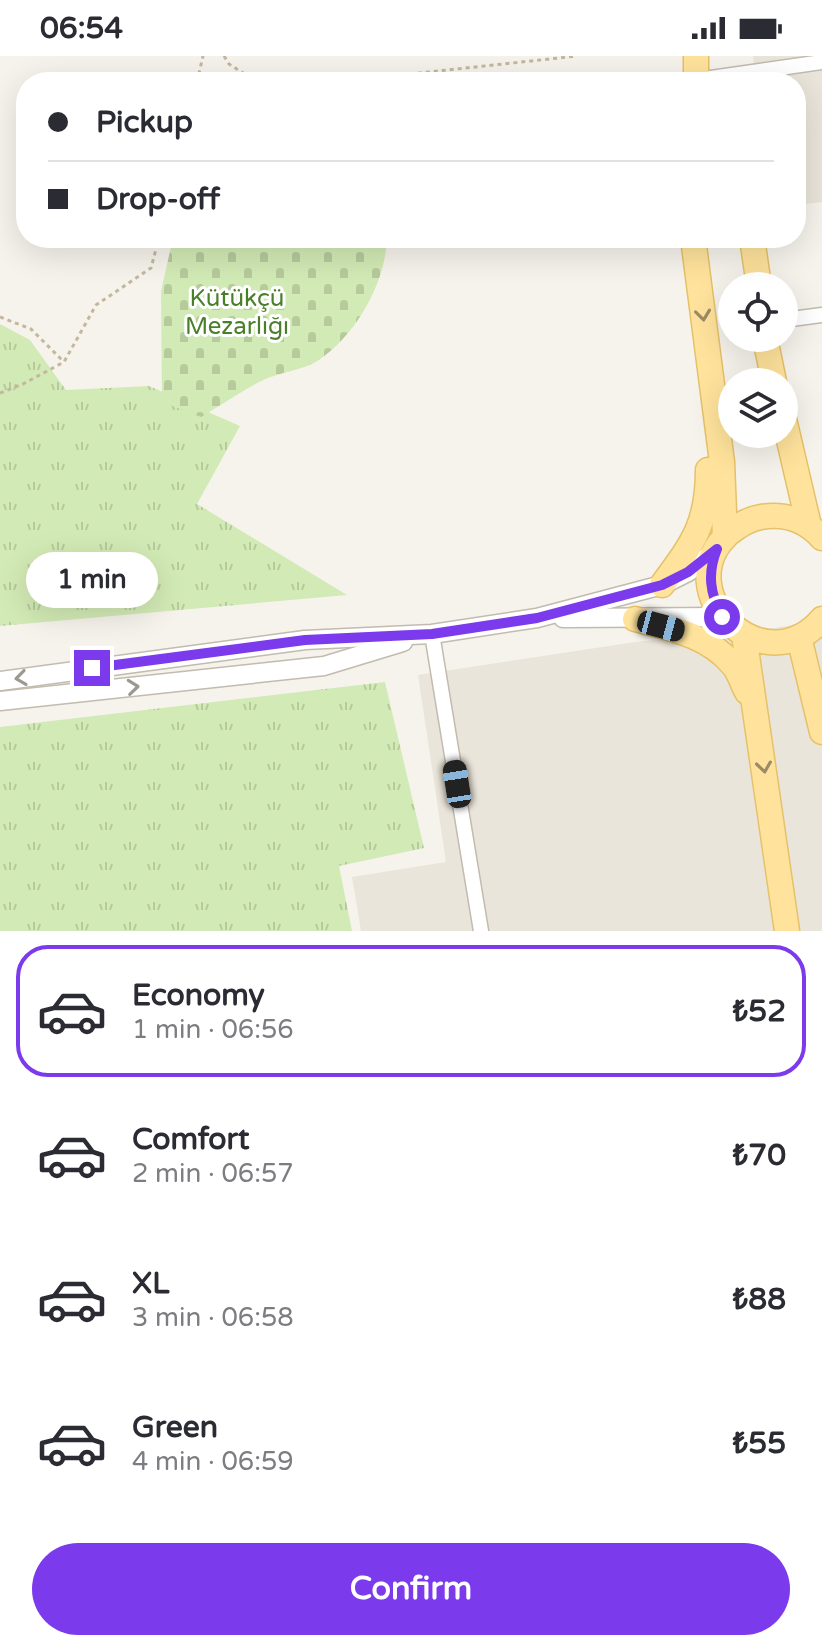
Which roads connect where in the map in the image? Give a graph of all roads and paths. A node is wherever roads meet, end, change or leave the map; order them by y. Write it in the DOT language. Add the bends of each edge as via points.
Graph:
graph roads {
  1 [pos="224,56"];
  2 [pos="577,56"];
  3 [pos="822,62"];
  4 [pos="241,72"];
  5 [pos="429,72"];
  6 [pos="726,72"];
  7 [pos="156,248"];
  8 [pos="694,248"];
  9 [pos="753,248"];
  10 [pos="757,272"];
  11 [pos="822,315"];
  12 [pos="0,317"];
  13 [pos="798,318"];
  14 [pos="708,355"];
  15 [pos="64,362"];
  16 [pos="0,393"];
  17 [pos="798,440"];
  18 [pos="792,448"];
  19 [pos="822,496"];
  20 [pos="816,532"];
  21 [pos="721,543"];
  22 [pos="662,585"];
  23 [pos="722,617"];
  24 [pos="537,618"];
  25 [pos="635,619"];
  26 [pos="815,626"];
  27 [pos="432,634"];
  28 [pos="744,635"];
  29 [pos="0,681"];
  30 [pos="0,701"];
  31 [pos="756,714"];
  32 [pos="822,729"];
  33 [pos="481,931"];
  34 [pos="787,931"];
  1 -- 4 [label="path"];
  2 -- 5 [label="path"];
  3 -- 6 [label="street"];
  7 -- 15 [label="path" via="151,268 96,305"];
  8 -- 14 [label="main road, one-way"];
  9 -- 10 [label="main road"];
  11 -- 13 [label="street"];
  12 -- 15 [label="path" via="31,329"];
  14 -- 21 [label="main road" via="722,462"];
  14 -- 22 [label="main road" via="708,495 693,543"];
  15 -- 16 [label="path"];
  17 -- 19 [label="main road"];
  18 -- 20 [label="main road"];
  20 -- 21 [label="main road" via="792,518 756,517 738,525"];
  21 -- 22 [label="street" via="688,572"];
  21 -- 23 [label="main road" via="710,582"];
  22 -- 24 [label="street"];
  23 -- 25 [label="street"];
  23 -- 28 [label="main road"];
  24 -- 25 [label="street"];
  24 -- 27 [label="street"];
  25 -- 31 [label="main road" via="688,633 712,646 734,665"];
  26 -- 28 [label="main road" via="781,642"];
  26 -- 32 [label="main road"];
  27 -- 29 [label="street, one-way" via="305,640"];
  30 -- 27 [label="street, one-way" via="324,666"];
  27 -- 33 [label="street"];
  28 -- 31 [label="main road"];
  31 -- 34 [label="main road, one-way"];
}
